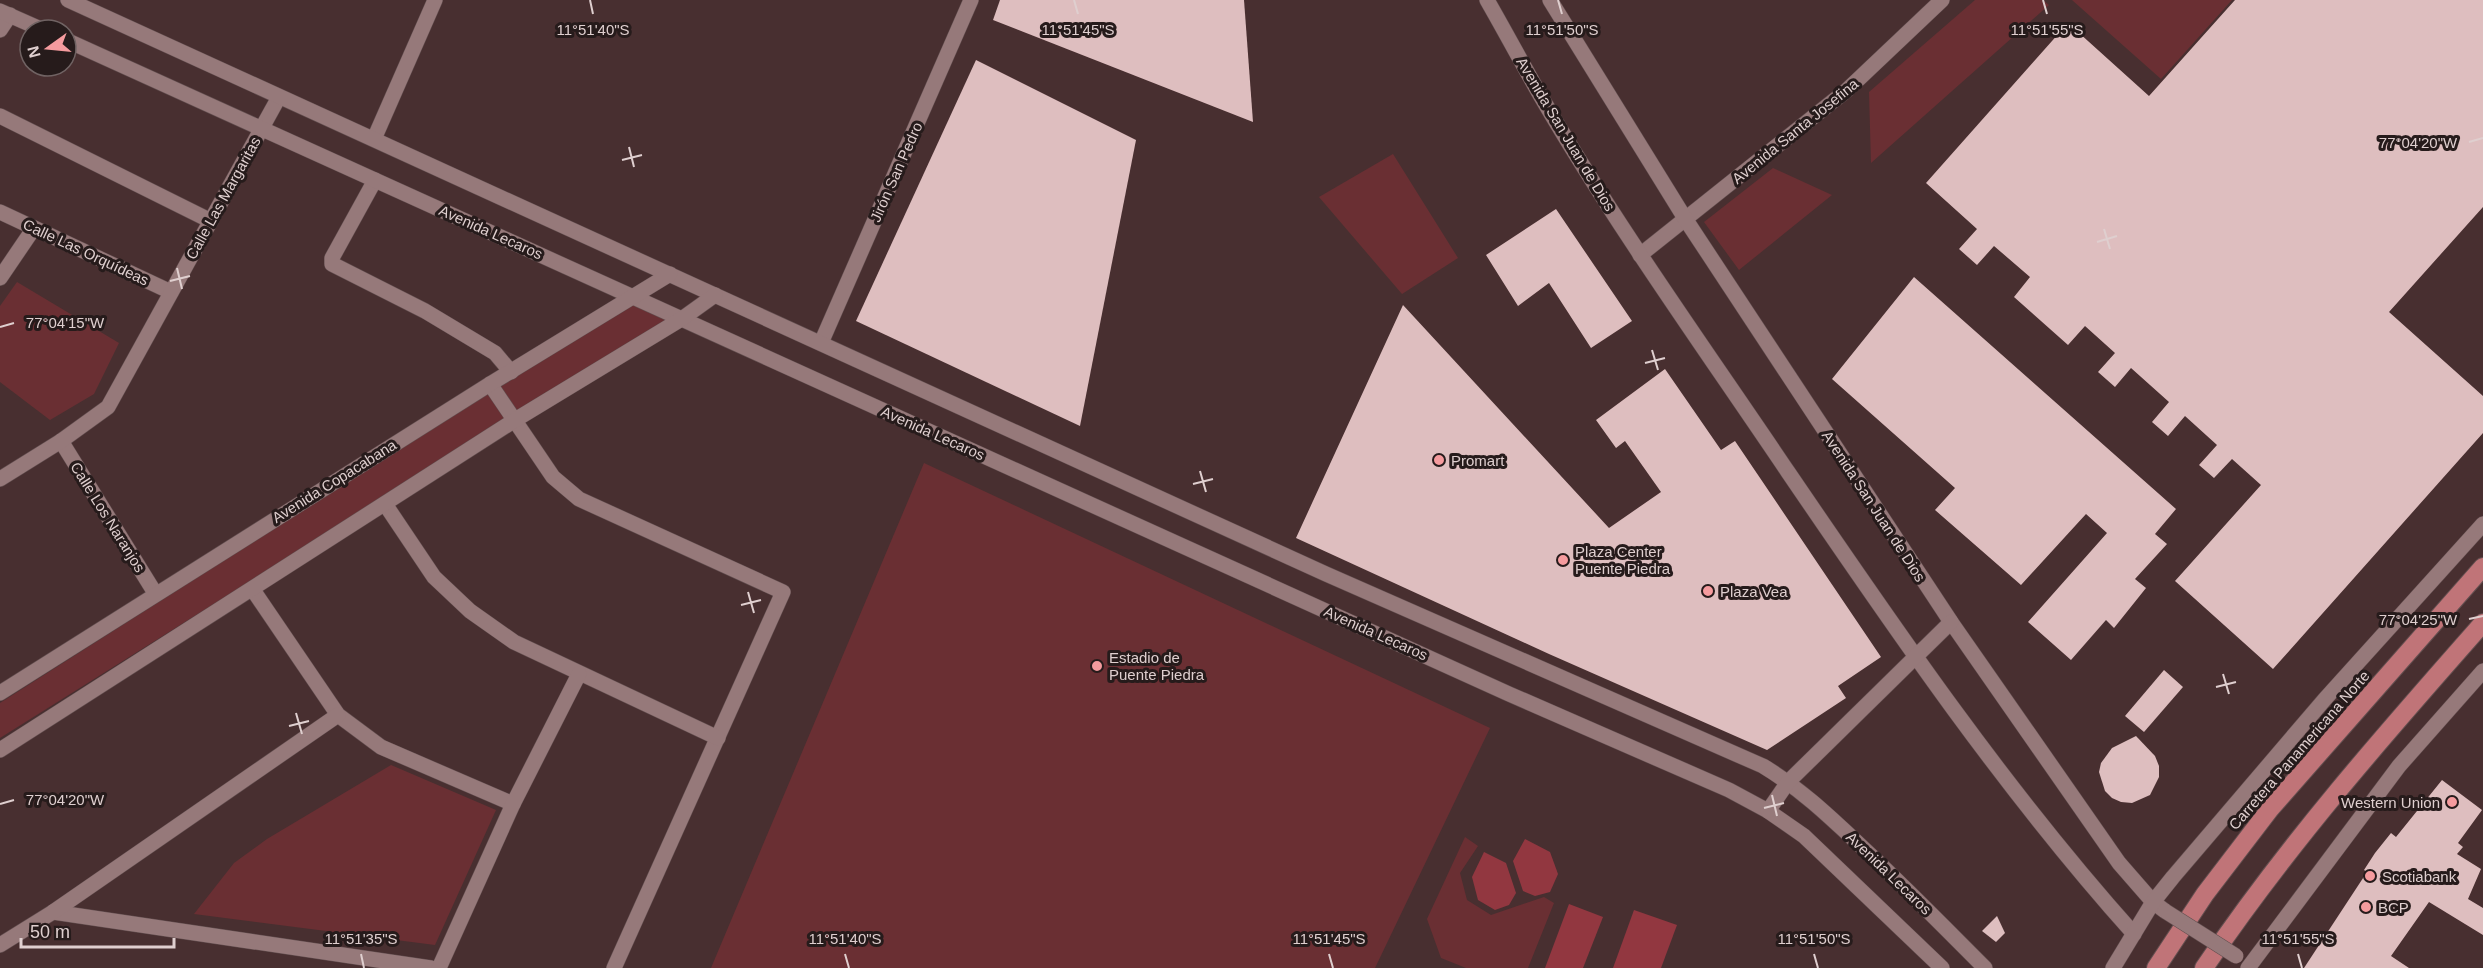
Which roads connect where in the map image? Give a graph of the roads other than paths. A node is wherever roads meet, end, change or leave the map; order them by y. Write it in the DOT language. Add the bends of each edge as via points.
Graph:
graph roads {
  1 [pos="68,0"];
  2 [pos="435,0"];
  3 [pos="971,0"];
  4 [pos="1487,0"];
  5 [pos="1550,0"];
  6 [pos="1942,0"];
  7 [pos="5,13"];
  8 [pos="0,30"];
  9 [pos="78,45"];
  10 [pos="279,97"];
  11 [pos="0,116"];
  12 [pos="262,128"];
  13 [pos="374,139"];
  14 [pos="375,180"];
  15 [pos="0,212"];
  16 [pos="1686,220"];
  17 [pos="211,221"];
  18 [pos="34,228"];
  19 [pos="1640,255"];
  20 [pos="670,274"];
  21 [pos="0,278"];
  22 [pos="171,292"];
  23 [pos="715,295"];
  24 [pos="634,297"];
  25 [pos="683,318"];
  26 [pos="821,344"];
  27 [pos="511,372"];
  28 [pos="490,384"];
  29 [pos="515,420"];
  30 [pos="61,441"];
  31 [pos="0,479"];
  32 [pos="385,504"];
  33 [pos="2483,524"];
  34 [pos="2483,567"];
  35 [pos="253,590"];
  36 [pos="155,593"];
  37 [pos="1951,622"];
  38 [pos="2483,623"];
  39 [pos="1914,657"];
  40 [pos="2483,671"];
  41 [pos="579,674"];
  42 [pos="0,693"];
  43 [pos="338,715"];
  44 [pos="718,738"];
  45 [pos="0,750"];
  46 [pos="1788,782"];
  47 [pos="513,804"];
  48 [pos="1768,811"];
  49 [pos="2159,907"];
  50 [pos="53,912"];
  51 [pos="2134,934"];
  52 [pos="0,945"];
  53 [pos="2251,967"];
  54 [pos="431,968"];
  55 [pos="439,968"];
  56 [pos="614,968"];
  57 [pos="1942,968"];
  58 [pos="1985,968"];
  59 [pos="2113,968"];
  60 [pos="2156,968"];
  61 [pos="2204,968"];
  1 -- 10 [label="main road, Avenida Lecaros"];
  2 -- 13 [label="main road"];
  3 -- 26 [label="main road, Jirón San Pedro"];
  4 -- 19 [label="main road, Avenida San Juan de Dios" via="1544,101"];
  5 -- 16 [label="main road, Avenida San Juan de Dios"];
  6 -- 16 [label="main road, Avenida Santa Josefina" via="1847,90"];
  7 -- 8 [label="main road"];
  9 -- 12 [label="main road, Avenida Lecaros"];
  10 -- 12 [label="main road, Calle Las Margaritas"];
  10 -- 13 [label="main road, Avenida Lecaros"];
  11 -- 17 [label="main road"];
  12 -- 14 [label="main road, Avenida Lecaros"];
  12 -- 17 [label="main road, Calle Las Margaritas"];
  13 -- 20 [label="main road, Avenida Lecaros"];
  14 -- 24 [label="main road, Avenida Lecaros"];
  14 -- 27 [label="main road" via="332,264 425,311 495,353"];
  15 -- 18 [label="main road, Calle Las Orquídeas"];
  16 -- 19 [label="main road, Avenida Santa Josefina"];
  16 -- 37 [label="main road, Avenida San Juan de Dios"];
  17 -- 22 [label="main road, Calle Las Margaritas"];
  18 -- 21 [label="main road"];
  18 -- 22 [label="main road, Calle Las Orquídeas"];
  19 -- 39 [label="main road, Avenida San Juan de Dios"];
  20 -- 23 [label="main road, Avenida Lecaros"];
  20 -- 24 [label="main road, Avenida Copacabana"];
  22 -- 30 [label="main road, Calle Las Margaritas" via="108,407"];
  23 -- 25 [label="main road"];
  23 -- 26 [label="main road, Avenida Lecaros"];
  24 -- 25 [label="main road, Avenida Lecaros"];
  24 -- 27 [label="main road, Avenida Copacabana"];
  25 -- 29 [label="main road"];
  25 -- 48 [label="main road, Avenida Lecaros"];
  26 -- 46 [label="main road, Avenida Lecaros" via="1326,574 1763,766"];
  27 -- 28 [label="main road, Avenida Copacabana"];
  28 -- 29 [label="main road"];
  28 -- 36 [label="main road, Avenida Copacabana"];
  29 -- 32 [label="main road"];
  29 -- 44 [label="main road" via="553,477 579,499 783,592"];
  30 -- 31 [label="main road, Calle Las Margaritas"];
  30 -- 36 [label="main road, Calle Los Naranjos"];
  32 -- 35 [label="main road"];
  32 -- 41 [label="main road" via="434,577 470,611 514,642"];
  33 -- 49 [label="main road" via="2325,699"];
  34 -- 60 [label="highway, Carretera Panamericana Norte" via="2270,809 2205,894"];
  35 -- 43 [label="main road"];
  35 -- 45 [label="main road"];
  36 -- 42 [label="main road, Avenida Copacabana"];
  37 -- 39 [label="main road"];
  37 -- 49 [label="main road, Avenida San Juan de Dios" via="2119,863"];
  38 -- 61 [label="highway" via="2316,816"];
  39 -- 46 [label="main road"];
  39 -- 51 [label="main road, Avenida San Juan de Dios" via="2082,877"];
  40 -- 53 [label="main road" via="2399,766"];
  41 -- 44 [label="main road"];
  41 -- 47 [label="main road"];
  43 -- 47 [label="main road" via="381,747"];
  43 -- 50 [label="main road"];
  44 -- 56 [label="main road"];
  46 -- 48 [label="main road"];
  46 -- 58 [label="main road, Avenida Lecaros" via="1816,803"];
  47 -- 55 [label="main road"];
  48 -- 57 [label="main road, Avenida Lecaros" via="1804,836"];
  49 -- 51 [label="main road"];
  49 -- 53 [label="main road, Avenida San Juan de Dios, bridge"];
  50 -- 52 [label="main road"];
  50 -- 54 [label="main road"];
  51 -- 59 [label="main road"];
}
